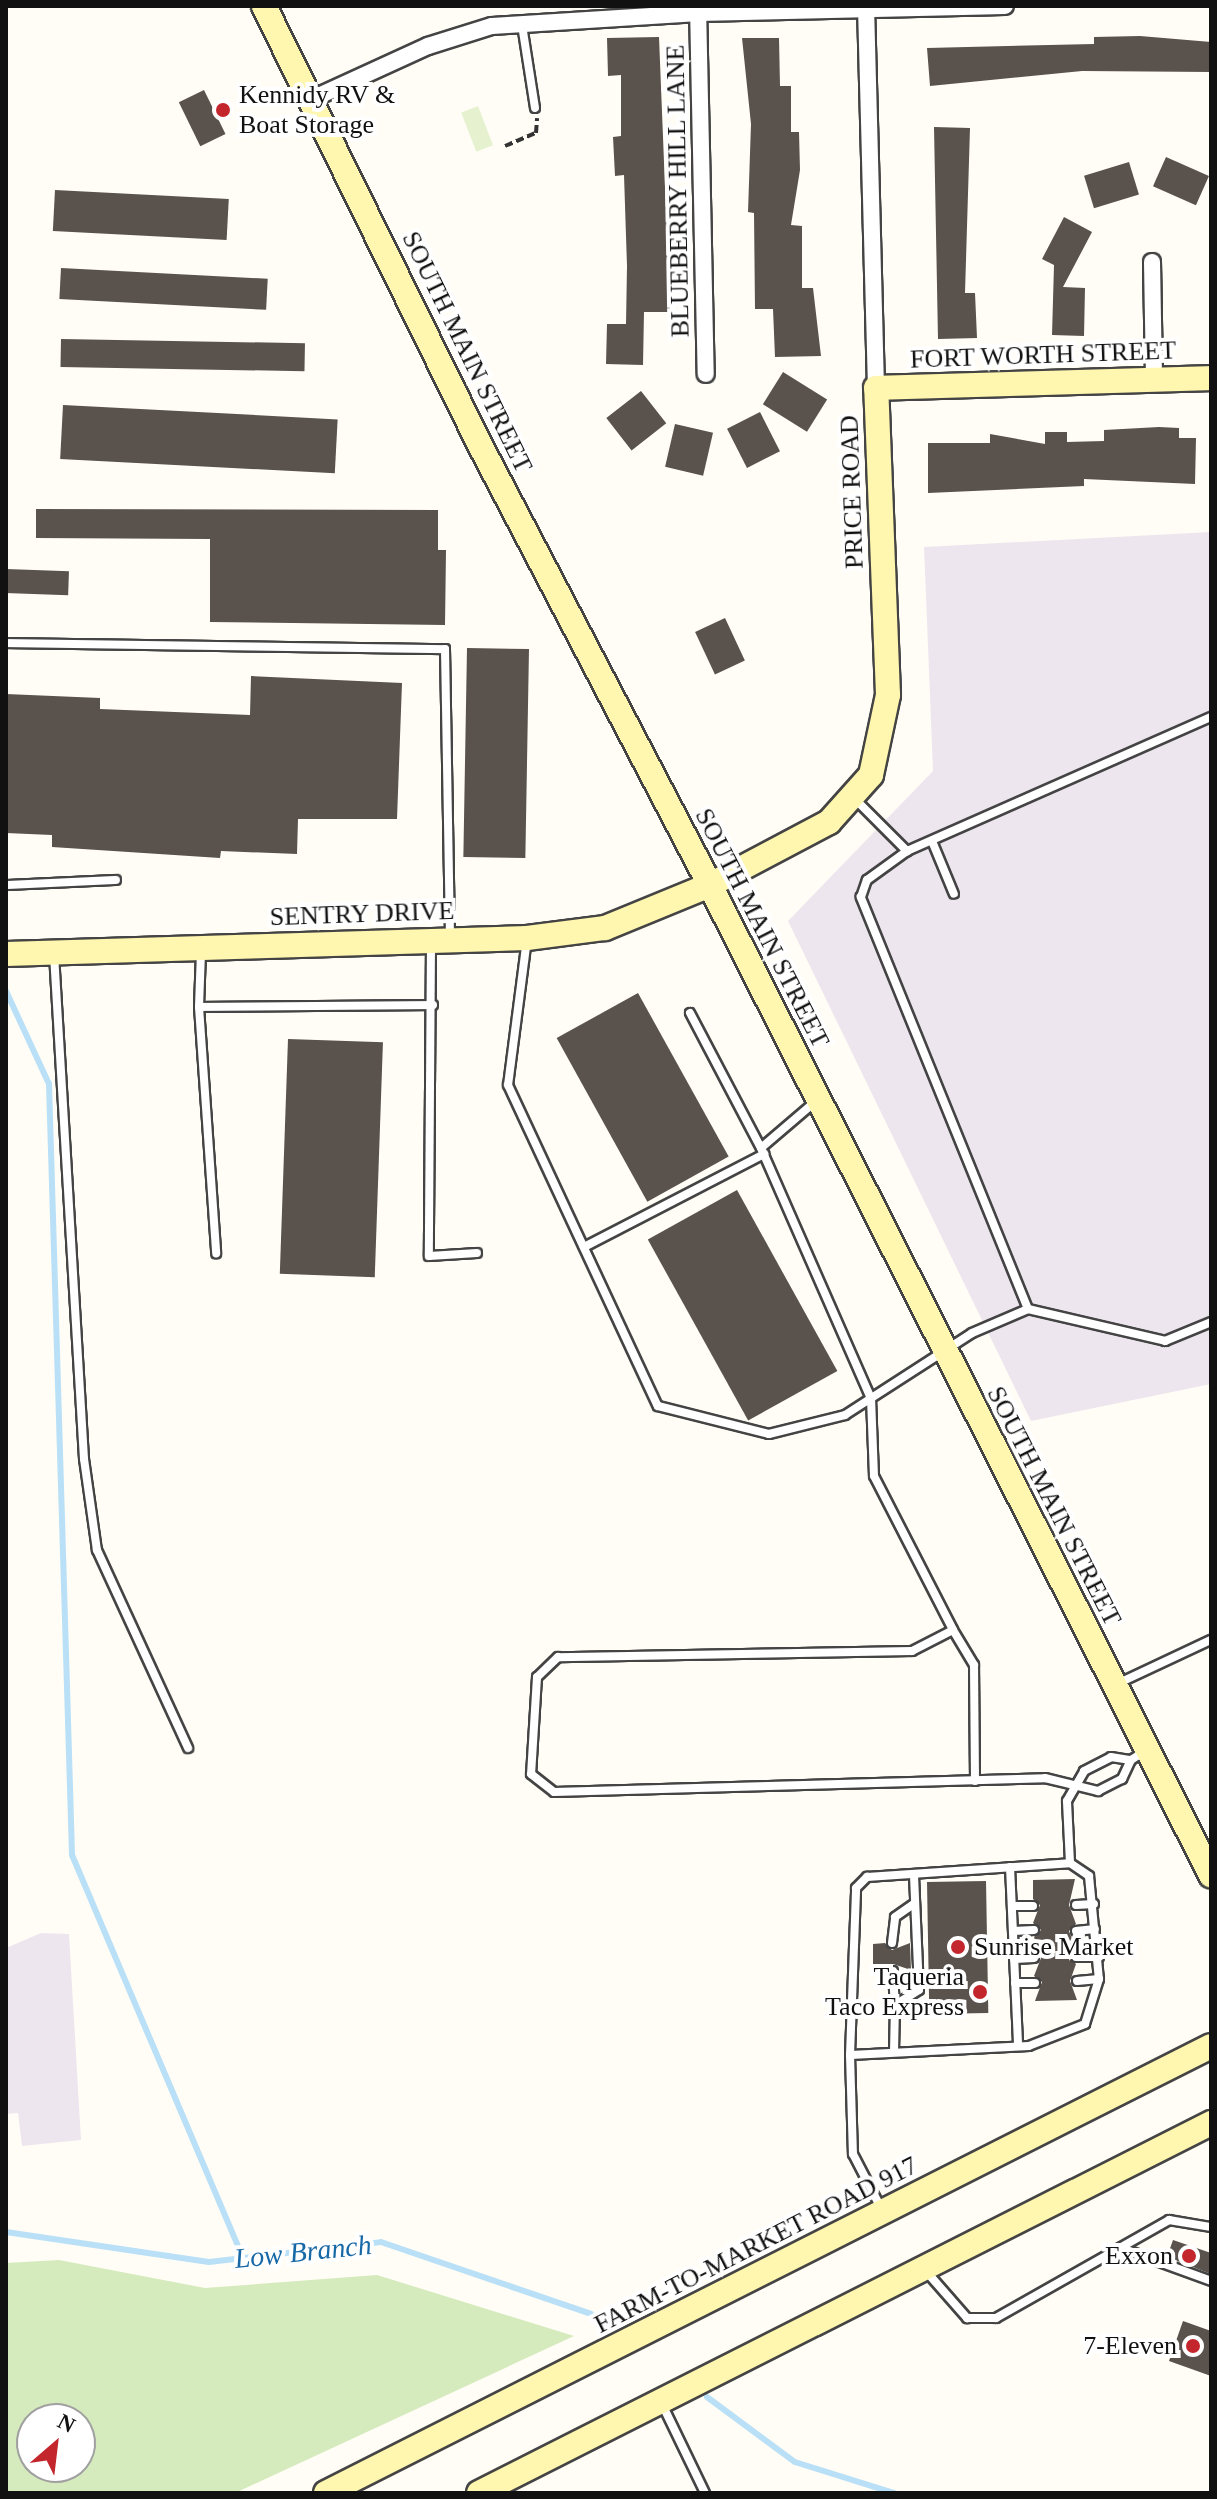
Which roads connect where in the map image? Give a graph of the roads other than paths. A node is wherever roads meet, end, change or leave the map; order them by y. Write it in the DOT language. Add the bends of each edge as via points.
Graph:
graph roads {
  1 [pos="264,6"];
  2 [pos="1005,6"];
  3 [pos="866,8"];
  4 [pos="698,9"];
  5 [pos="522,25"];
  6 [pos="312,99"];
  7 [pos="535,108"];
  8 [pos="1152,262"];
  9 [pos="706,374"];
  10 [pos="1211,378"];
  11 [pos="1154,380"];
  12 [pos="876,388"];
  13 [pos="6,643"];
  14 [pos="1211,717"];
  15 [pos="855,799"];
  16 [pos="932,841"];
  17 [pos="907,851"];
  18 [pos="116,880"];
  19 [pos="6,885"];
  20 [pos="710,885"];
  21 [pos="954,894"];
  22 [pos="441,938"];
  23 [pos="527,938"];
  24 [pos="201,947"];
  25 [pos="54,953"];
  26 [pos="6,954"];
  27 [pos="433,1005"];
  28 [pos="199,1007"];
  29 [pos="690,1013"];
  30 [pos="817,1101"];
  31 [pos="762,1151"];
  32 [pos="584,1247"];
  33 [pos="216,1253"];
  34 [pos="477,1253"];
  35 [pos="1028,1309"];
  36 [pos="1211,1322"];
  37 [pos="943,1351"];
  38 [pos="871,1398"];
  39 [pos="953,1630"];
  40 [pos="1211,1640"];
  41 [pos="1115,1685"];
  42 [pos="188,1748"];
  43 [pos="1138,1756"];
  44 [pos="975,1781"];
  45 [pos="1075,1788"];
  46 [pos="1070,1863"];
  47 [pos="1010,1867"];
  48 [pos="914,1874"];
  49 [pos="1211,1875"];
  50 [pos="915,1903"];
  51 [pos="1094,1904"];
  52 [pos="1076,1905"];
  53 [pos="1012,1906"];
  54 [pos="1033,1906"];
  55 [pos="1095,1929"];
  56 [pos="1034,1930"];
  57 [pos="1013,1931"];
  58 [pos="1076,1931"];
  59 [pos="892,1943"];
  60 [pos="1076,1957"];
  61 [pos="1099,1957"];
  62 [pos="1034,1958"];
  63 [pos="1014,1959"];
  64 [pos="893,1971"];
  65 [pos="1099,1979"];
  66 [pos="1077,1981"];
  67 [pos="1015,1983"];
  68 [pos="1035,1983"];
  69 [pos="895,2005"];
  70 [pos="1018,2046"];
  71 [pos="1211,2046"];
  72 [pos="894,2052"];
  73 [pos="850,2055"];
  74 [pos="1211,2123"];
  75 [pos="883,2212"];
  76 [pos="1211,2227"];
  77 [pos="1121,2248"];
  78 [pos="922,2267"];
  79 [pos="1211,2281"];
  80 [pos="661,2401"];
  81 [pos="326,2493"];
  82 [pos="479,2493"];
  83 [pos="705,2493"];
  1 -- 6 [label="main road, SOUTH MAIN STREET"];
  2 -- 3 [label="street"];
  3 -- 4 [label="street"];
  3 -- 12 [label="street, PRICE ROAD"];
  4 -- 5 [label="street"];
  4 -- 9 [label="street, BLUEBERRY HILL LANE"];
  5 -- 6 [label="street" via="492,26 428,46"];
  5 -- 7 [label="lane"];
  6 -- 20 [label="main road, SOUTH MAIN STREET" via="480,445"];
  8 -- 11 [label="street"];
  10 -- 11 [label="main road, FORT WORTH STREET"];
  11 -- 12 [label="main road, FORT WORTH STREET"];
  12 -- 15 [label="main road, PRICE ROAD" via="888,695 883,738"];
  13 -- 22 [label="lane" via="445,649"];
  14 -- 16 [label="lane"];
  15 -- 17 [label="lane"];
  15 -- 20 [label="main road, PRICE ROAD" via="829,822"];
  16 -- 17 [label="lane"];
  16 -- 21 [label="lane"];
  17 -- 35 [label="lane" via="867,880 861,897"];
  18 -- 19 [label="lane"];
  20 -- 23 [label="main road, SENTRY DRIVE" via="605,928"];
  20 -- 30 [label="main road, SOUTH MAIN STREET"];
  22 -- 23 [label="main road, SENTRY DRIVE"];
  22 -- 24 [label="main road, SENTRY DRIVE"];
  22 -- 27 [label="lane"];
  23 -- 32 [label="lane" via="508,1085"];
  24 -- 25 [label="main road, SENTRY DRIVE"];
  24 -- 28 [label="lane"];
  25 -- 26 [label="main road, SENTRY DRIVE"];
  25 -- 42 [label="lane" via="84,1459 97,1550"];
  27 -- 28 [label="lane"];
  27 -- 34 [label="lane" via="429,1256"];
  28 -- 33 [label="lane"];
  29 -- 31 [label="lane"];
  30 -- 31 [label="lane"];
  30 -- 37 [label="main road, SOUTH MAIN STREET"];
  31 -- 32 [label="lane" via="677,1204"];
  31 -- 38 [label="lane"];
  32 -- 38 [label="lane" via="658,1406 769,1434 845,1415"];
  35 -- 36 [label="lane" via="1165,1341"];
  35 -- 37 [label="lane"];
  37 -- 38 [label="lane"];
  37 -- 41 [label="main road, SOUTH MAIN STREET"];
  38 -- 39 [label="lane" via="874,1476"];
  39 -- 44 [label="lane" via="974,1665"];
  39 -- 44 [label="lane" via="912,1651 558,1657 537,1677 531,1774 554,1792"];
  40 -- 41 [label="lane"];
  41 -- 43 [label="main road, SOUTH MAIN STREET"];
  43 -- 45 [label="lane" via="1111,1757 1084,1771"];
  43 -- 45 [label="lane" via="1122,1779 1098,1791"];
  43 -- 49 [label="main road, SOUTH MAIN STREET"];
  44 -- 45 [label="lane" via="1045,1778"];
  45 -- 46 [label="lane" via="1067,1801"];
  46 -- 47 [label="lane"];
  46 -- 51 [label="lane" via="1089,1876"];
  47 -- 48 [label="lane"];
  47 -- 53 [label="lane"];
  48 -- 50 [label="lane"];
  48 -- 73 [label="lane" via="867,1877 856,1888"];
  50 -- 59 [label="lane" via="895,1917"];
  50 -- 69 [label="lane" via="919,1990"];
  51 -- 52 [label="lane"];
  51 -- 55 [label="lane"];
  53 -- 54 [label="lane"];
  53 -- 57 [label="lane"];
  55 -- 58 [label="lane"];
  55 -- 61 [label="lane"];
  56 -- 57 [label="lane"];
  57 -- 63 [label="lane"];
  60 -- 61 [label="lane"];
  61 -- 65 [label="lane"];
  62 -- 63 [label="lane"];
  63 -- 67 [label="lane"];
  64 -- 69 [label="lane"];
  65 -- 66 [label="lane"];
  65 -- 70 [label="lane" via="1085,2024"];
  67 -- 68 [label="lane"];
  67 -- 70 [label="lane"];
  69 -- 72 [label="lane"];
  70 -- 72 [label="lane"];
  71 -- 75 [label="main road, FARM-TO-MARKET ROAD 917"];
  72 -- 73 [label="lane"];
  73 -- 75 [label="lane" via="853,2154"];
  74 -- 78 [label="main road"];
  75 -- 81 [label="main road, FARM-TO-MARKET ROAD 917"];
  76 -- 77 [label="lane" via="1169,2220"];
  77 -- 78 [label="lane" via="996,2318 967,2318"];
  77 -- 79 [label="lane"];
  78 -- 80 [label="main road"];
  80 -- 82 [label="main road"];
  80 -- 83 [label="lane"];
}
